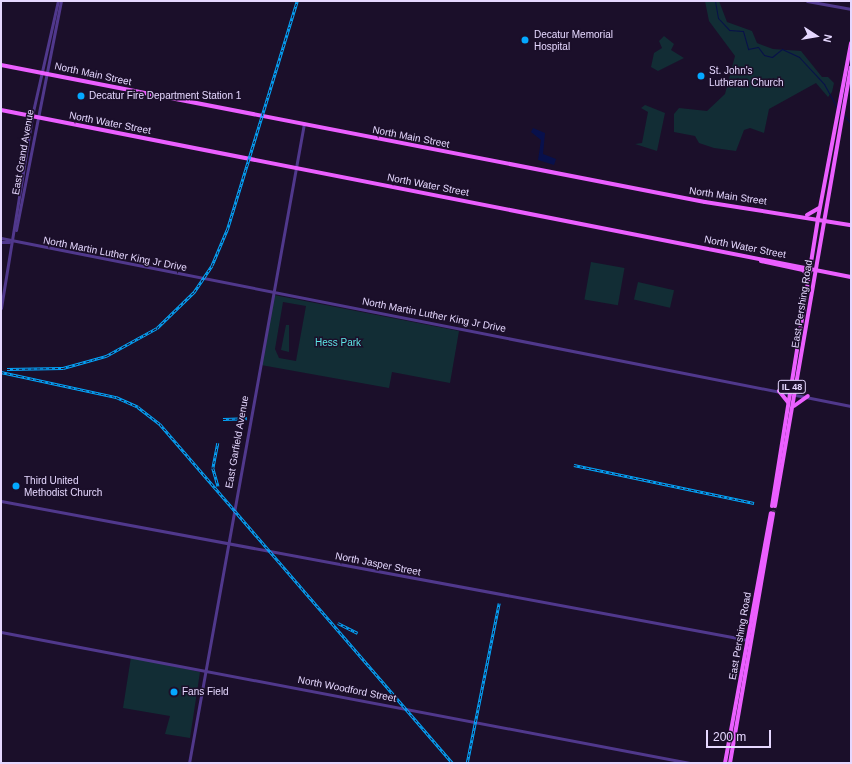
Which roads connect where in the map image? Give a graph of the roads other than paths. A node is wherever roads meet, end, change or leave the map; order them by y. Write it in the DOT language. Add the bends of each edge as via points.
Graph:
graph roads {
  1 [pos="59,1"];
  2 [pos="807,1"];
  3 [pos="851,9"];
  4 [pos="851,43"];
  5 [pos="1,64"];
  6 [pos="851,68"];
  7 [pos="44,72"];
  8 [pos="1,110"];
  9 [pos="35,116"];
  10 [pos="304,123"];
  11 [pos="294,168"];
  12 [pos="820,206"];
  13 [pos="825,211"];
  14 [pos="805,216"];
  15 [pos="818,218"];
  16 [pos="824,219"];
  17 [pos="834,222"];
  18 [pos="851,225"];
  19 [pos="1,238"];
  20 [pos="821,238"];
  21 [pos="1,242"];
  22 [pos="12,242"];
  23 [pos="754,258"];
  24 [pos="810,268"];
  25 [pos="816,269"];
  26 [pos="826,271"];
  27 [pos="851,277"];
  28 [pos="808,278"];
  29 [pos="813,282"];
  30 [pos="273,293"];
  31 [pos="1,308"];
  32 [pos="793,381"];
  33 [pos="779,390"];
  34 [pos="791,393"];
  35 [pos="796,394"];
  36 [pos="808,396"];
  37 [pos="789,404"];
  38 [pos="794,406"];
  39 [pos="851,406"];
  40 [pos="1,501"];
  41 [pos="772,513"];
  42 [pos="227,544"];
  43 [pos="1,632"];
  44 [pos="750,640"];
  45 [pos="204,670"];
  46 [pos="189,763"];
  47 [pos="690,763"];
  48 [pos="725,763"];
  49 [pos="730,763"];
  1 -- 7 [label="street, East Grand Avenue"];
  2 -- 3 [label="street"];
  4 -- 12 [label="main road, IL 48"];
  5 -- 7 [label="main road, North Main Street"];
  6 -- 13 [label="main road, East Pershing Road / IL 48"];
  7 -- 9 [label="street, East Grand Avenue"];
  7 -- 10 [label="main road, North Main Street"];
  8 -- 9 [label="main road, North Water Street"];
  9 -- 11 [label="main road, North Water Street"];
  9 -- 22 [label="street, East Grand Avenue"];
  10 -- 11 [label="street, East Garfield Avenue"];
  10 -- 14 [label="main road, North Main Street" via="704,202"];
  11 -- 23 [label="main road, North Water Street"];
  11 -- 30 [label="street, East Garfield Avenue"];
  12 -- 14 [label="main road" via="815,213"];
  12 -- 15 [label="main road, IL 48"];
  13 -- 16 [label="main road, East Pershing Road / IL 48"];
  13 -- 17 [label="main road"];
  14 -- 15 [label="main road, North Main Street"];
  15 -- 16 [label="main road, North Main Street"];
  15 -- 20 [label="main road"];
  15 -- 24 [label="main road, IL 48"];
  16 -- 17 [label="main road, North Main Street"];
  16 -- 20 [label="main road, East Pershing Road / IL 48"];
  17 -- 18 [label="main road, North Main Street"];
  19 -- 22 [label="street, North Martin Luther King Jr Drive"];
  20 -- 25 [label="main road, East Pershing Road / IL 48"];
  21 -- 22 [label="street, North Martin Luther King Jr Drive"];
  22 -- 30 [label="street, North Martin Luther King Jr Drive"];
  22 -- 31 [label="street, East Grand Avenue"];
  23 -- 24 [label="main road, North Water Street"];
  23 -- 28 [label="main road" via="803,270"];
  24 -- 25 [label="main road, North Water Street"];
  24 -- 28 [label="main road, IL 48"];
  25 -- 26 [label="main road, North Water Street"];
  25 -- 29 [label="main road, East Pershing Road / IL 48"];
  26 -- 27 [label="main road, North Water Street"];
  26 -- 29 [label="main road" via="819,274"];
  28 -- 32 [label="main road, IL 48"];
  29 -- 35 [label="main road, East Pershing Road / IL 48"];
  30 -- 33 [label="street, North Martin Luther King Jr Drive"];
  30 -- 42 [label="street, East Garfield Avenue"];
  32 -- 33 [label="main road"];
  32 -- 34 [label="main road, IL 48"];
  33 -- 34 [label="street, North Martin Luther King Jr Drive"];
  33 -- 37 [label="main road"];
  34 -- 35 [label="street, North Martin Luther King Jr Drive"];
  34 -- 37 [label="main road, IL 48"];
  35 -- 36 [label="street, North Martin Luther King Jr Drive"];
  35 -- 38 [label="main road, East Pershing Road / IL 48"];
  36 -- 38 [label="main road"];
  36 -- 39 [label="street, North Martin Luther King Jr Drive"];
  37 -- 38 [label="main road, East Pershing Road / IL 48" via="773,506"];
  40 -- 42 [label="street, North Jasper Street"];
  41 -- 44 [label="main road, East Pershing Road"];
  42 -- 44 [label="street, North Jasper Street"];
  42 -- 45 [label="street, East Garfield Avenue"];
  43 -- 45 [label="street, North Woodford Street"];
  44 -- 48 [label="main road, East Pershing Road"];
  44 -- 49 [label="main road, East Pershing Road"];
  45 -- 46 [label="street, East Garfield Avenue"];
  45 -- 47 [label="street, North Woodford Street"];
}
